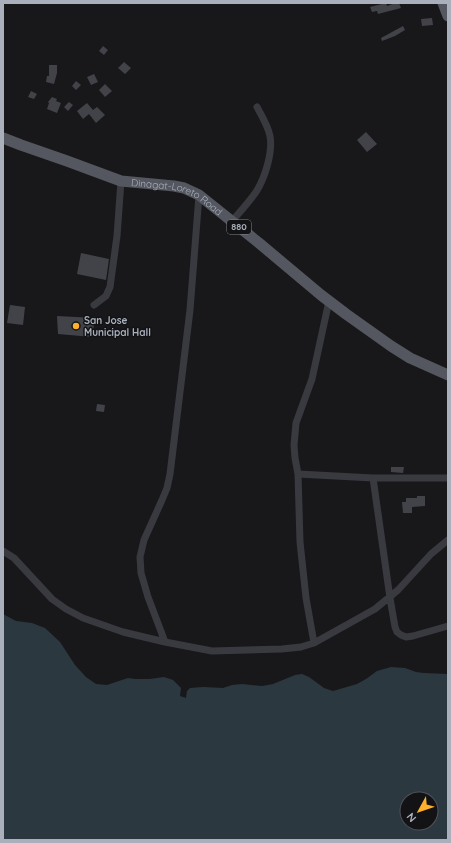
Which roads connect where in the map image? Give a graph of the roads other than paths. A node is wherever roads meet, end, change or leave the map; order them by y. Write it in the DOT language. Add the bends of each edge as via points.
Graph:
graph roads {
  1 [pos="443,3"];
  2 [pos="448,16"];
  3 [pos="257,107"];
  4 [pos="3,138"];
  5 [pos="121,181"];
  6 [pos="199,195"];
  7 [pos="232,221"];
  8 [pos="329,301"];
  9 [pos="94,305"];
  10 [pos="448,375"];
  11 [pos="298,474"];
  12 [pos="374,478"];
  13 [pos="448,478"];
  14 [pos="448,540"];
  15 [pos="3,551"];
  16 [pos="390,598"];
  17 [pos="448,626"];
  18 [pos="165,642"];
  19 [pos="314,642"];
  1 -- 2 [label="main road"];
  3 -- 7 [label="street" via="270,135 267,164 255,193"];
  4 -- 5 [label="main road, Dinagat-Loreto Road / 880"];
  5 -- 6 [label="main road, Dinagat-Loreto Road / 880" via="174,186"];
  5 -- 9 [label="street" via="110,287 106,296"];
  6 -- 7 [label="main road, Dinagat-Loreto Road / 880"];
  6 -- 18 [label="street" via="190,310 170,474 167,488 144,540 140,557 141,573 148,597"];
  7 -- 8 [label="main road, Dinagat-Loreto Road / 880"];
  8 -- 10 [label="main road, Dinagat-Loreto Road / 880" via="399,352"];
  8 -- 11 [label="street" via="312,379 296,423 294,445"];
  11 -- 12 [label="street"];
  11 -- 19 [label="street" via="300,542"];
  12 -- 13 [label="street"];
  12 -- 16 [label="street"];
  14 -- 16 [label="street" via="431,554"];
  15 -- 18 [label="street" via="14,558 52,599 66,609 122,632"];
  16 -- 17 [label="street" via="395,627 401,635 413,636"];
  16 -- 19 [label="street" via="371,612"];
  18 -- 19 [label="street" via="212,651 282,649 301,647"];
}
